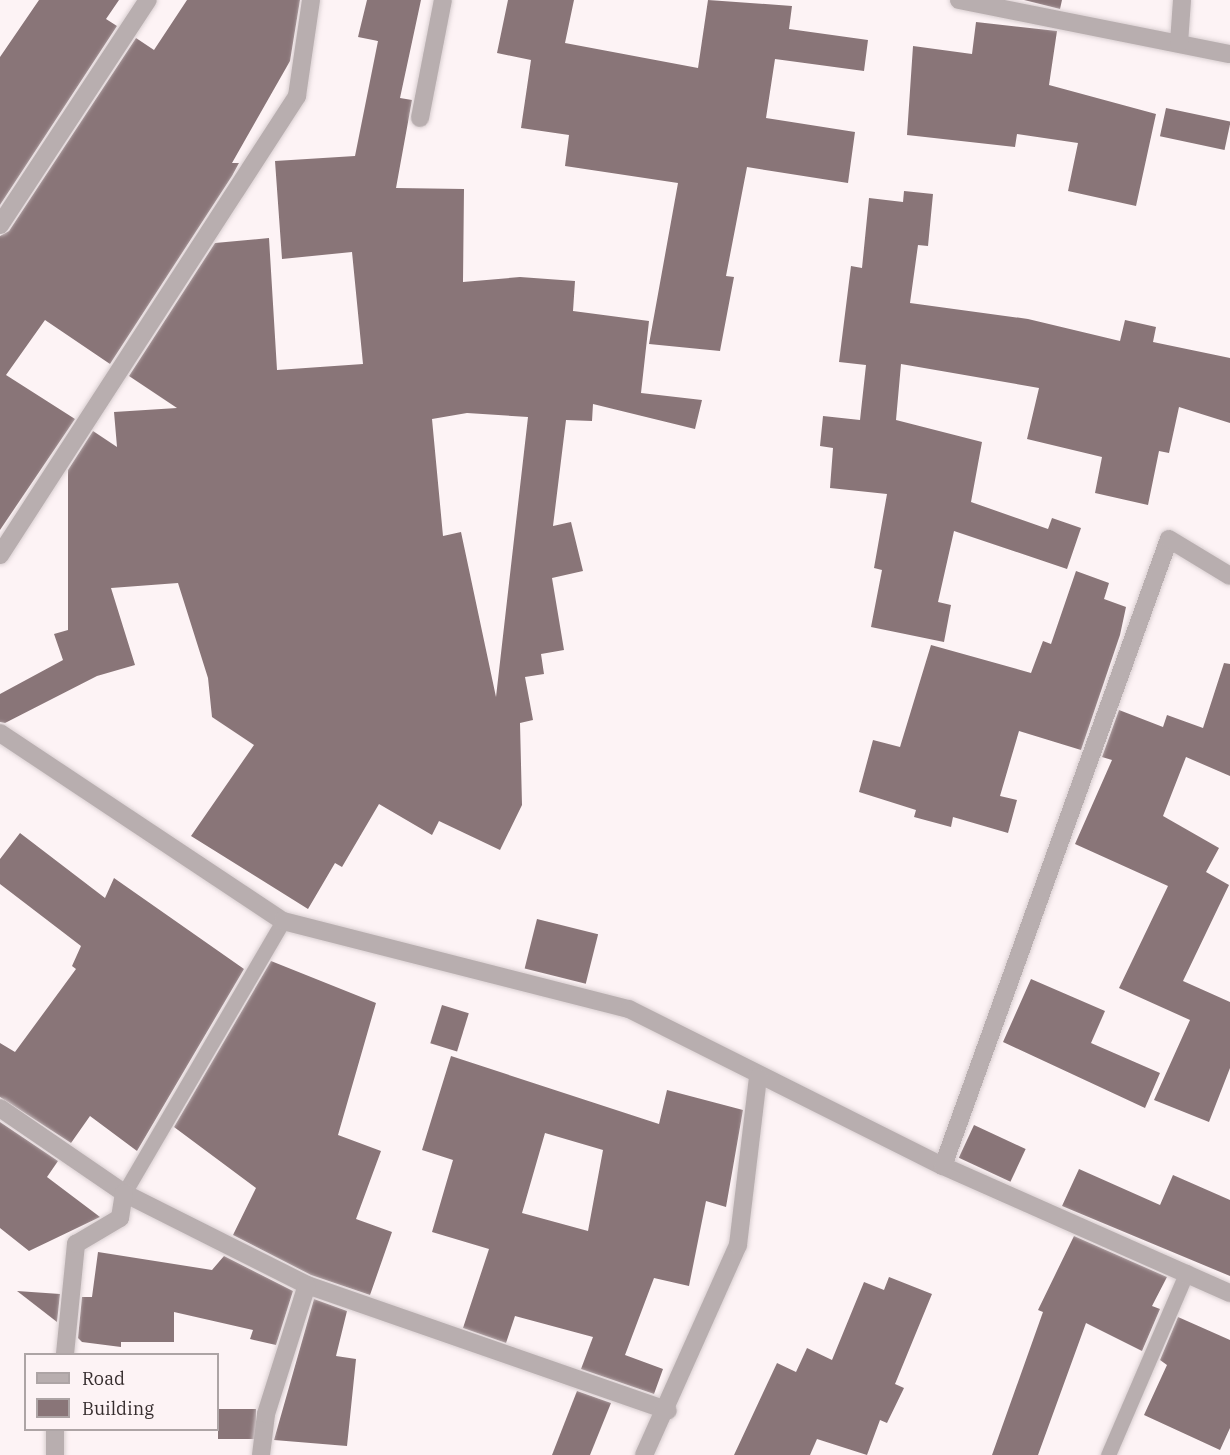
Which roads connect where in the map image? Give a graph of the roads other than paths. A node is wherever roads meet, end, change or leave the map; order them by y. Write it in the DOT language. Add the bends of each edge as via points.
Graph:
graph roads {
  1 [pos="148,0"];
  2 [pos="311,0"];
  3 [pos="443,0"];
  4 [pos="959,0"];
  5 [pos="1182,0"];
  6 [pos="1179,43"];
  7 [pos="1230,54"];
  8 [pos="420,118"];
  9 [pos="0,225"];
  10 [pos="0,555"];
  11 [pos="1230,576"];
  12 [pos="0,733"];
  13 [pos="283,921"];
  14 [pos="758,1077"];
  15 [pos="0,1108"];
  16 [pos="943,1166"];
  17 [pos="124,1193"];
  18 [pos="1187,1272"];
  19 [pos="307,1285"];
  20 [pos="1230,1293"];
  21 [pos="65,1353"];
  22 [pos="668,1411"];
  23 [pos="55,1431"];
  24 [pos="55,1455"];
  25 [pos="261,1455"];
  26 [pos="644,1455"];
  27 [pos="1108,1455"];
  1 -- 9 [label="street"];
  2 -- 10 [label="street" via="297,96"];
  3 -- 8 [label="street"];
  4 -- 6 [label="street"];
  5 -- 6 [label="street"];
  6 -- 7 [label="street"];
  11 -- 16 [label="street" via="1169,539"];
  12 -- 13 [label="street"];
  13 -- 14 [label="street" via="629,1009"];
  13 -- 17 [label="lane"];
  14 -- 16 [label="street"];
  14 -- 22 [label="street" via="738,1245"];
  15 -- 17 [label="street"];
  16 -- 18 [label="street"];
  17 -- 19 [label="street"];
  17 -- 21 [label="street" via="120,1218 76,1244"];
  18 -- 20 [label="street"];
  18 -- 27 [label="lane"];
  19 -- 22 [label="street"];
  19 -- 25 [label="street" via="266,1414"];
  22 -- 26 [label="street"];
  23 -- 24 [label="street"];
}
